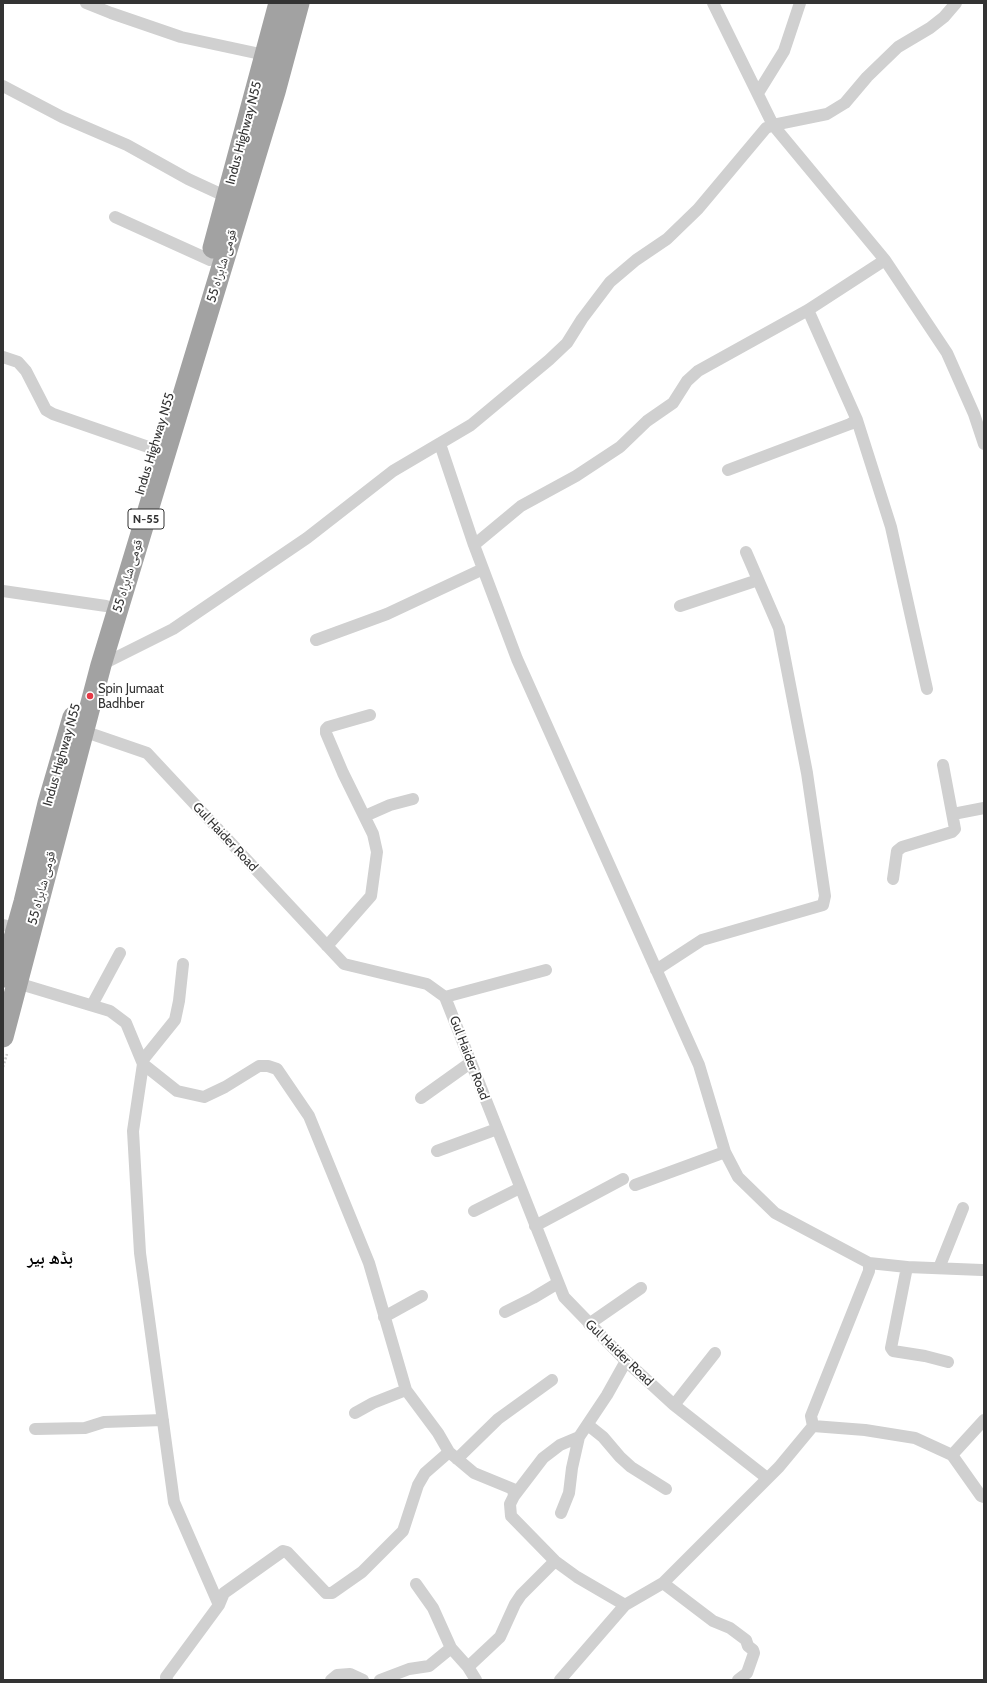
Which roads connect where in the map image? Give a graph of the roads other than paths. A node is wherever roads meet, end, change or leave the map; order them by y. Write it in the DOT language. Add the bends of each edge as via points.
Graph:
graph roads {
  1 [pos="86,3"];
  2 [pos="278,3"];
  3 [pos="299,3"];
  4 [pos="713,3"];
  5 [pos="800,3"];
  6 [pos="956,3"];
  7 [pos="265,55"];
  8 [pos="3,86"];
  9 [pos="758,93"];
  10 [pos="773,125"];
  11 [pos="227,197"];
  12 [pos="115,217"];
  13 [pos="210,260"];
  14 [pos="885,260"];
  15 [pos="808,310"];
  16 [pos="3,357"];
  17 [pos="857,420"];
  18 [pos="440,444"];
  19 [pos="984,444"];
  20 [pos="154,449"];
  21 [pos="728,470"];
  22 [pos="474,545"];
  23 [pos="746,552"];
  24 [pos="483,569"];
  25 [pos="758,580"];
  26 [pos="3,591"];
  27 [pos="106,606"];
  28 [pos="680,606"];
  29 [pos="316,640"];
  30 [pos="101,665"];
  31 [pos="927,689"];
  32 [pos="370,715"];
  33 [pos="83,731"];
  34 [pos="943,765"];
  35 [pos="413,799"];
  36 [pos="984,808"];
  37 [pos="953,814"];
  38 [pos="365,816"];
  39 [pos="893,878"];
  40 [pos="10,926"];
  41 [pos="327,946"];
  42 [pos="120,953"];
  43 [pos="183,964"];
  44 [pos="546,970"];
  45 [pos="656,970"];
  46 [pos="10,980"];
  47 [pos="445,997"];
  48 [pos="92,1005"];
  49 [pos="3,1037"];
  50 [pos="143,1062"];
  51 [pos="470,1062"];
  52 [pos="422,1098"];
  53 [pos="497,1129"];
  54 [pos="437,1151"];
  55 [pos="725,1152"];
  56 [pos="623,1179"];
  57 [pos="635,1185"];
  58 [pos="520,1188"];
  59 [pos="963,1208"];
  60 [pos="474,1211"];
  61 [pos="535,1226"];
  62 [pos="869,1264"];
  63 [pos="907,1267"];
  64 [pos="939,1268"];
  65 [pos="982,1270"];
  66 [pos="558,1283"];
  67 [pos="641,1288"];
  68 [pos="422,1296"];
  69 [pos="505,1312"];
  70 [pos="384,1317"];
  71 [pos="590,1324"];
  72 [pos="715,1353"];
  73 [pos="626,1361"];
  74 [pos="948,1362"];
  75 [pos="552,1380"];
  76 [pos="406,1390"];
  77 [pos="674,1405"];
  78 [pos="355,1413"];
  79 [pos="163,1420"];
  80 [pos="984,1420"];
  81 [pos="588,1425"];
  82 [pos="813,1426"];
  83 [pos="35,1429"];
  84 [pos="579,1437"];
  85 [pos="952,1455"];
  86 [pos="453,1456"];
  87 [pos="767,1478"];
  88 [pos="666,1489"];
  89 [pos="514,1496"];
  90 [pos="984,1497"];
  91 [pos="561,1513"];
  92 [pos="555,1561"];
  93 [pos="663,1583"];
  94 [pos="416,1584"];
  95 [pos="219,1605"];
  96 [pos="625,1605"];
  97 [pos="451,1648"];
  98 [pos="468,1667"];
  99 [pos="167,1680"];
  100 [pos="331,1680"];
  101 [pos="363,1680"];
  102 [pos="380,1680"];
  103 [pos="476,1680"];
  104 [pos="560,1680"];
  105 [pos="738,1680"];
  1 -- 7 [label="street" via="181,37"];
  2 -- 7 [label="highway, Indus Highway N55 / N-55"];
  3 -- 30 [label="highway, قومی شاہراہ 55 / N-55" via="275,92"];
  4 -- 9 [label="street"];
  5 -- 9 [label="street" via="784,52"];
  6 -- 10 [label="street" via="930,28 898,47 867,76 845,103 827,114"];
  7 -- 11 [label="highway, Indus Highway N55 / N-55"];
  8 -- 11 [label="street" via="62,117 127,145 188,179"];
  9 -- 10 [label="street"];
  10 -- 14 [label="street"];
  10 -- 18 [label="street" via="766,128 753,142 698,209 667,238 610,282 567,343 472,425"];
  11 -- 13 [label="highway, Indus Highway N55 / N-55"];
  12 -- 13 [label="street"];
  13 -- 20 [label="highway, Indus Highway N55 / N-55"];
  14 -- 15 [label="street"];
  14 -- 19 [label="street" via="947,353 974,414"];
  15 -- 17 [label="street"];
  15 -- 22 [label="street" via="698,371 687,381 673,404 647,421 620,448 521,506"];
  16 -- 20 [label="street" via="18,362 26,371 46,410"];
  17 -- 21 [label="street"];
  17 -- 31 [label="street" via="891,527"];
  18 -- 22 [label="street"];
  18 -- 30 [label="street" via="392,471 307,538 173,629"];
  20 -- 27 [label="highway, Indus Highway N55 / N-55"];
  22 -- 24 [label="street"];
  23 -- 25 [label="street"];
  24 -- 29 [label="street" via="387,614"];
  24 -- 45 [label="street" via="517,659"];
  25 -- 28 [label="street"];
  25 -- 45 [label="street" via="779,628 807,773 825,896 823,905 702,940"];
  26 -- 27 [label="street"];
  27 -- 40 [label="highway, Indus Highway N55 / N-55"];
  30 -- 33 [label="highway, قومی شاہراہ 55 / N-55"];
  32 -- 38 [label="street" via="328,727 326,734"];
  33 -- 41 [label="street, Gul Haider Road" via="147,753"];
  33 -- 46 [label="highway, قومی شاہراہ 55 / N-55"];
  34 -- 37 [label="street"];
  35 -- 38 [label="street" via="390,805"];
  36 -- 37 [label="street"];
  37 -- 39 [label="street" via="955,829 952,832 902,846 897,851"];
  38 -- 41 [label="street" via="377,852 371,896"];
  40 -- 46 [label="highway, Indus Highway N55 / N-55"];
  41 -- 47 [label="street, Gul Haider Road" via="344,964 427,984"];
  42 -- 48 [label="street"];
  43 -- 50 [label="street" via="175,1020"];
  44 -- 47 [label="street"];
  45 -- 55 [label="street" via="699,1065"];
  46 -- 48 [label="street"];
  46 -- 49 [label="highway, قومی شاہراہ 55 / N-55"];
  47 -- 51 [label="street, Gul Haider Road"];
  48 -- 50 [label="street" via="110,1011 126,1023"];
  50 -- 70 [label="street" via="177,1091 204,1096 225,1087 259,1066 278,1069 309,1116 369,1263"];
  50 -- 79 [label="street" via="133,1131 140,1253"];
  51 -- 52 [label="street"];
  51 -- 53 [label="street, Gul Haider Road"];
  53 -- 54 [label="street"];
  53 -- 58 [label="street, Gul Haider Road"];
  55 -- 57 [label="street"];
  55 -- 62 [label="street" via="738,1177 775,1213"];
  56 -- 61 [label="street"];
  58 -- 60 [label="street"];
  58 -- 61 [label="street, Gul Haider Road"];
  59 -- 64 [label="street"];
  61 -- 66 [label="street, Gul Haider Road"];
  62 -- 63 [label="street"];
  62 -- 82 [label="street" via="869,1271 811,1416"];
  63 -- 64 [label="street"];
  63 -- 74 [label="street" via="891,1348 893,1351"];
  64 -- 65 [label="street"];
  66 -- 69 [label="street"];
  66 -- 71 [label="street, Gul Haider Road" via="564,1297"];
  67 -- 71 [label="street"];
  68 -- 70 [label="street"];
  70 -- 76 [label="street"];
  71 -- 73 [label="street, Gul Haider Road"];
  72 -- 77 [label="street"];
  73 -- 77 [label="street, Gul Haider Road"];
  73 -- 81 [label="street"];
  75 -- 86 [label="street"];
  76 -- 78 [label="street"];
  76 -- 86 [label="street"];
  77 -- 87 [label="street, Gul Haider Road"];
  79 -- 83 [label="street" via="104,1422 85,1428"];
  79 -- 95 [label="street" via="174,1502"];
  80 -- 85 [label="street"];
  81 -- 84 [label="street"];
  81 -- 88 [label="street" via="632,1467"];
  82 -- 85 [label="street" via="865,1430 915,1438"];
  82 -- 87 [label="street"];
  84 -- 89 [label="street" via="560,1445 543,1458"];
  84 -- 91 [label="street" via="569,1493"];
  85 -- 90 [label="street"];
  86 -- 89 [label="street" via="474,1473 513,1489"];
  86 -- 95 [label="street" via="425,1473 418,1485 403,1531 362,1572 332,1593 326,1593 287,1552 283,1552 224,1593"];
  87 -- 93 [label="street"];
  89 -- 92 [label="street" via="510,1504 511,1516"];
  92 -- 96 [label="street"];
  92 -- 98 [label="street" via="521,1595 500,1637"];
  93 -- 96 [label="street"];
  93 -- 105 [label="street" via="713,1621 730,1628 746,1640 754,1653 747,1673"];
  94 -- 97 [label="street" via="434,1608"];
  95 -- 99 [label="street" via="166,1677"];
  96 -- 104 [label="street"];
  97 -- 98 [label="street"];
  97 -- 102 [label="street" via="429,1666 409,1669"];
  98 -- 103 [label="street"];
  100 -- 101 [label="street" via="337,1676 350,1674"];
}
